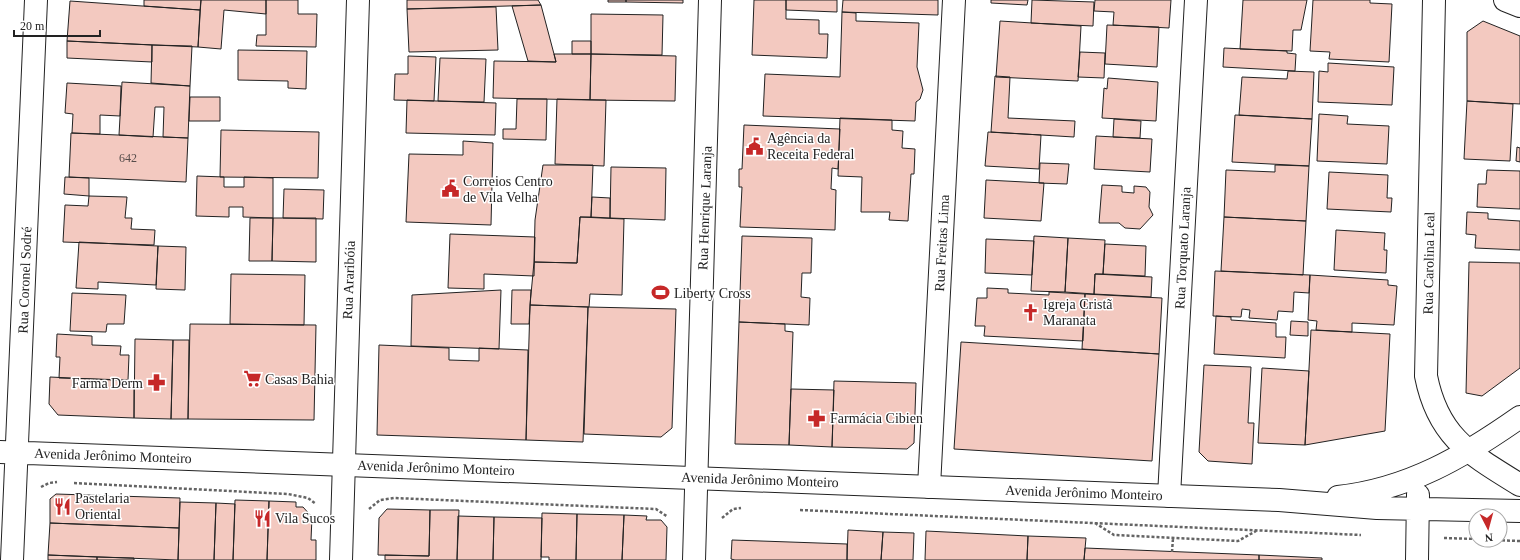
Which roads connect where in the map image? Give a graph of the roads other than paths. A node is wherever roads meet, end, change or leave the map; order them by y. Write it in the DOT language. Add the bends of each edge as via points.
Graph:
graph roads {
  1 [pos="36,0"];
  2 [pos="358,0"];
  3 [pos="710,0"];
  4 [pos="954,0"];
  5 [pos="1196,0"];
  6 [pos="1434,0"];
  7 [pos="1505,0"];
  8 [pos="1520,6"];
  9 [pos="1520,417"];
  10 [pos="9,452"];
  11 [pos="1469,452"];
  12 [pos="342,465"];
  13 [pos="1419,477"];
  14 [pos="697,478"];
  15 [pos="1520,485"];
  16 [pos="929,487"];
  17 [pos="1169,496"];
  18 [pos="1279,500"];
  19 [pos="1418,509"];
  20 [pos="1520,511"];
  21 [pos="12,560"];
  22 [pos="341,560"];
  23 [pos="694,560"];
  24 [pos="1417,560"];
  1 -- 10 [label="street, Rua Coronel Sodré"];
  2 -- 12 [label="street, Rua Araribóia"];
  3 -- 14 [label="street, Rua Henrique Laranja"];
  4 -- 16 [label="street, Rua Freitas Lima"];
  5 -- 17 [label="street, Rua Torquato Laranja"];
  6 -- 11 [label="street, Rua Carolina Leal" via="1426,376 1437,412 1446,427"];
  7 -- 8 [label="street"];
  9 -- 11 [label="street"];
  10 -- 12 [label="street, Avenida Jerônimo Monteiro"];
  10 -- 21 [label="street, Rua Coronel Sodré"];
  11 -- 13 [label="street"];
  11 -- 15 [label="street, Rua Carolina Leal"];
  12 -- 14 [label="street, Avenida Jerônimo Monteiro"];
  12 -- 22 [label="street, Rua Araribóia"];
  13 -- 18 [label="street" via="1350,496"];
  13 -- 19 [label="street"];
  14 -- 16 [label="street, Avenida Jerônimo Monteiro"];
  14 -- 23 [label="street, Rua Henrique Laranja"];
  16 -- 17 [label="street, Avenida Jerônimo Monteiro"];
  17 -- 18 [label="street, Avenida Jerônimo Monteiro"];
  18 -- 19 [label="street, Avenida Jerônimo Monteiro" via="1336,506"];
  19 -- 20 [label="street, Avenida Jerônimo Monteiro"];
  19 -- 24 [label="street"];
}
